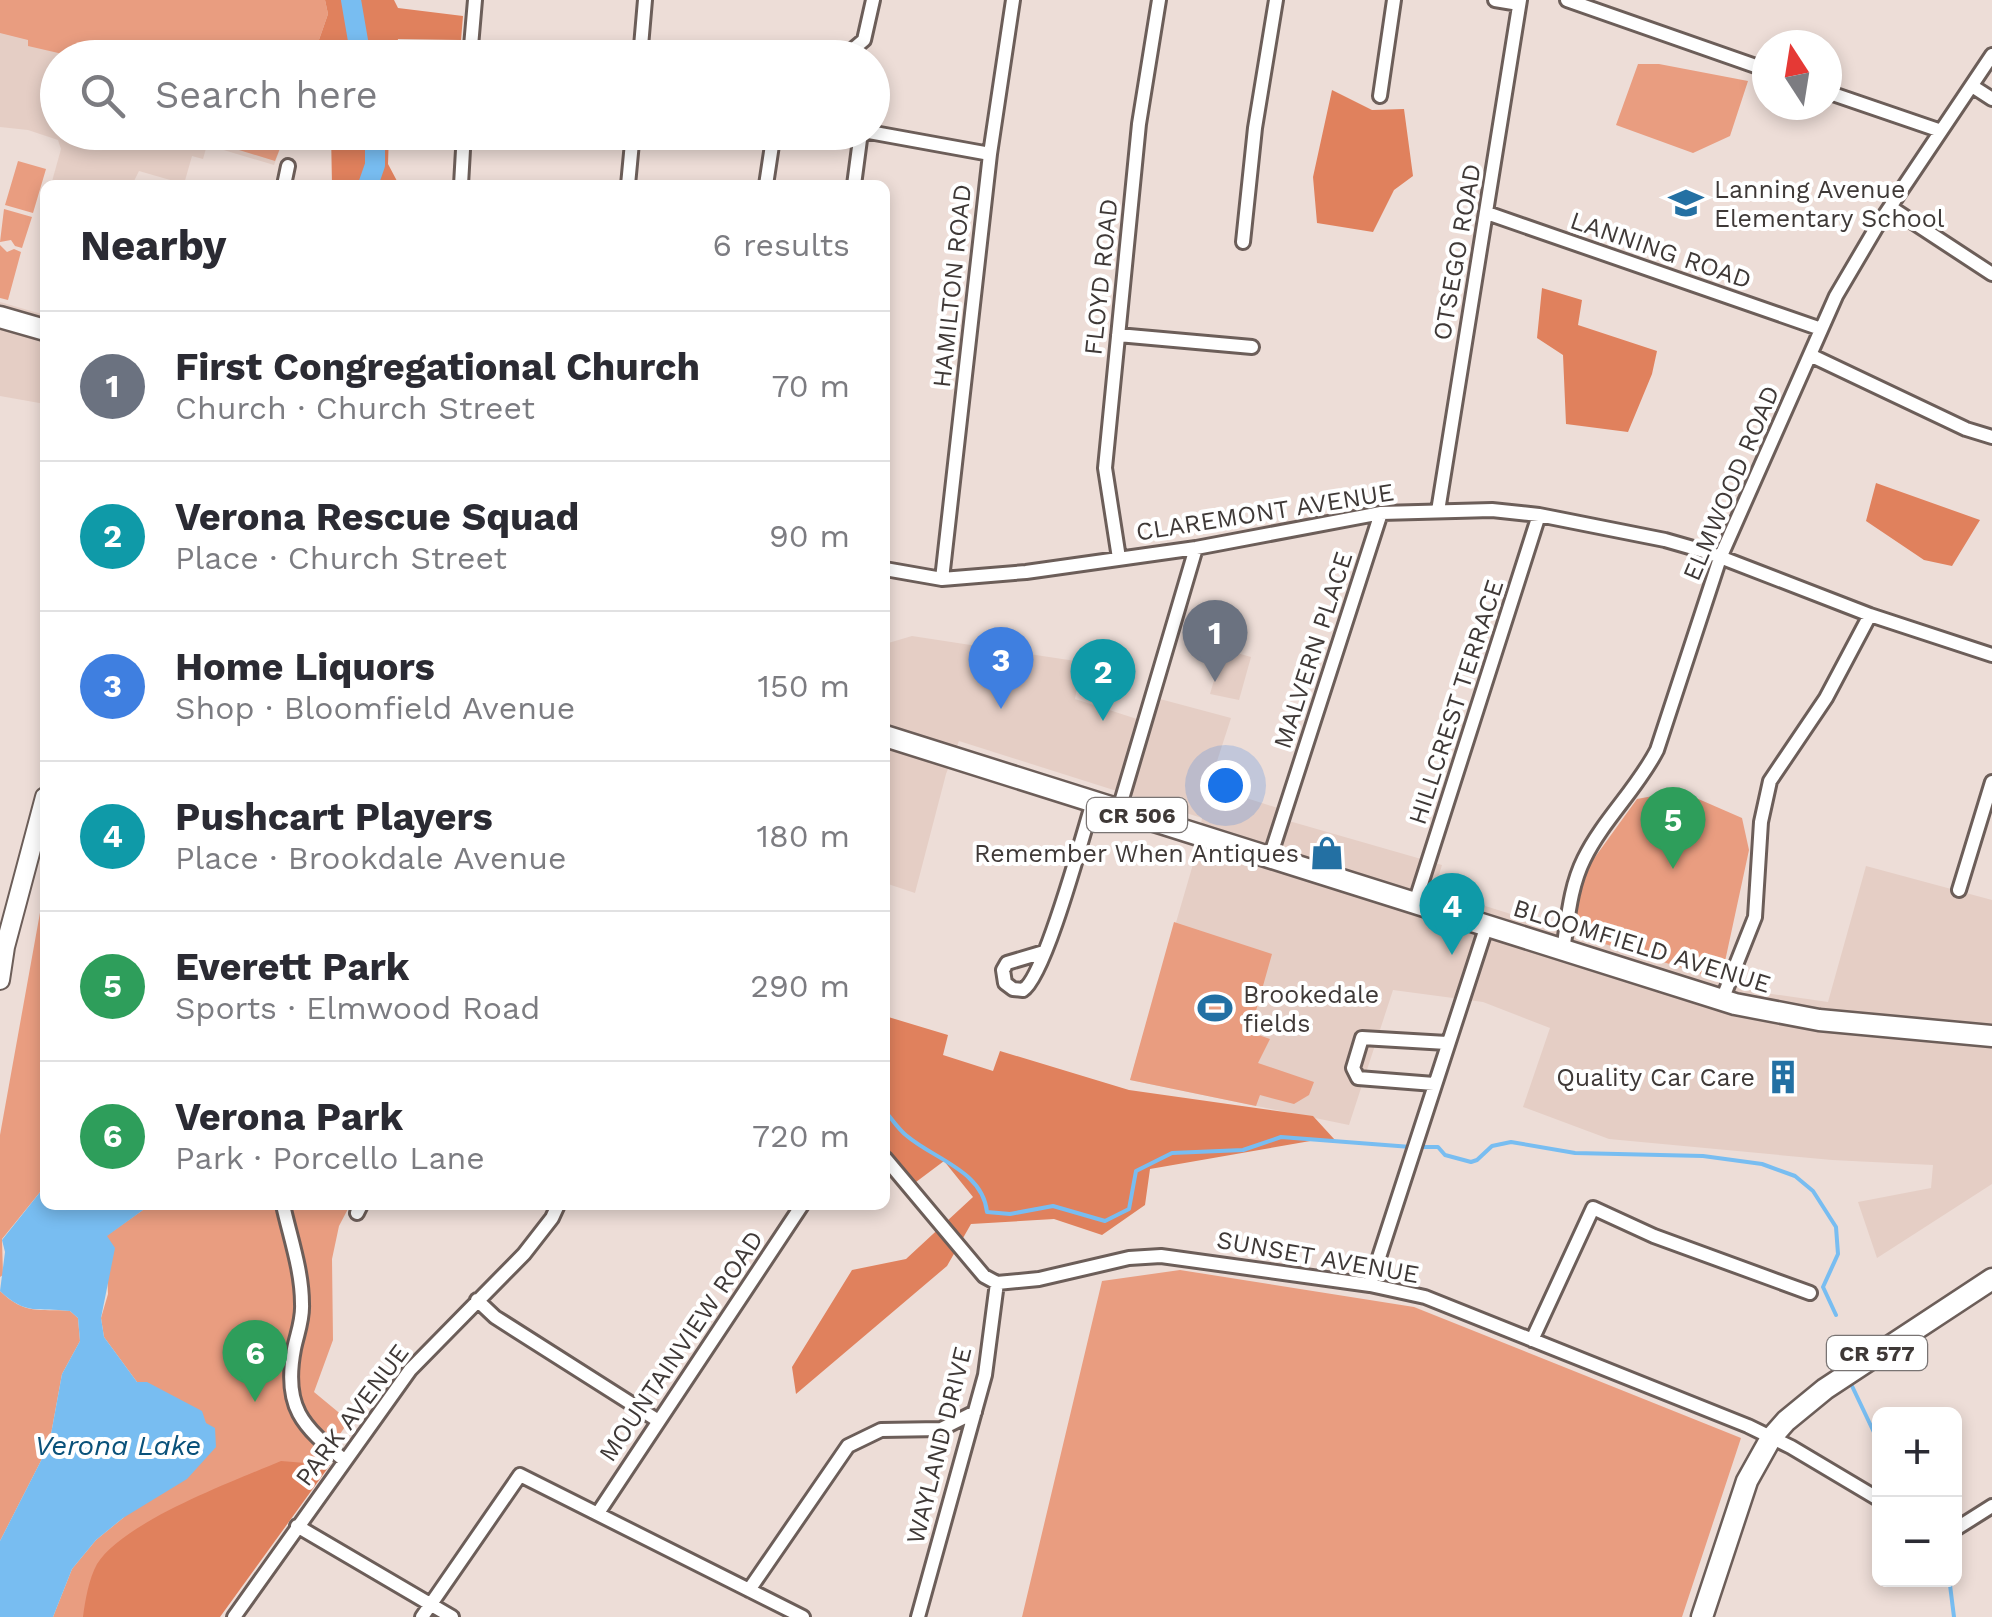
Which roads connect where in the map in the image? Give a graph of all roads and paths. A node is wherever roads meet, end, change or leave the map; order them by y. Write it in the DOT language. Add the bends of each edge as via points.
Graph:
graph roads {
  1 [pos="475,0"];
  2 [pos="644,0"];
  3 [pos="873,0"];
  4 [pos="1013,0"];
  5 [pos="1159,0"];
  6 [pos="1276,0"];
  7 [pos="1394,0"];
  8 [pos="1494,0"];
  9 [pos="1568,0"];
  10 [pos="1520,2"];
  11 [pos="472,40"];
  12 [pos="641,40"];
  13 [pos="864,40"];
  14 [pos="1992,55"];
  15 [pos="1752,65"];
  16 [pos="1972,86"];
  17 [pos="1380,96"];
  18 [pos="1842,97"];
  19 [pos="1992,99"];
  20 [pos="1941,131"];
  21 [pos="890,136"];
  22 [pos="463,150"];
  23 [pos="631,150"];
  24 [pos="771,150"];
  25 [pos="859,150"];
  26 [pos="990,154"];
  27 [pos="288,166"];
  28 [pos="285,180"];
  29 [pos="461,180"];
  30 [pos="628,180"];
  31 [pos="767,180"];
  32 [pos="855,180"];
  33 [pos="1890,207"];
  34 [pos="1487,213"];
  35 [pos="1243,242"];
  36 [pos="1992,274"];
  37 [pos="0,317"];
  38 [pos="40,329"];
  39 [pos="1821,329"];
  40 [pos="1118,334"];
  41 [pos="1252,347"];
  42 [pos="1810,354"];
  43 [pos="1992,437"];
  44 [pos="1438,510"];
  45 [pos="1381,513"];
  46 [pos="1540,515"];
  47 [pos="1196,548"];
  48 [pos="1119,558"];
  49 [pos="1720,558"];
  50 [pos="890,569"];
  51 [pos="942,578"];
  52 [pos="1870,616"];
  53 [pos="1992,655"];
  54 [pos="890,738"];
  55 [pos="1992,782"];
  56 [pos="1093,802"];
  57 [pos="1118,809"];
  58 [pos="40,816"];
  59 [pos="1270,857"];
  60 [pos="1958,890"];
  61 [pos="1415,903"];
  62 [pos="1486,925"];
  63 [pos="1563,950"];
  64 [pos="1044,952"];
  65 [pos="0,980"];
  66 [pos="1722,1000"];
  67 [pos="1992,1036"];
  68 [pos="1447,1043"];
  69 [pos="1434,1084"];
  70 [pos="890,1164"];
  71 [pos="284,1210"];
  72 [pos="556,1210"];
  73 [pos="799,1210"];
  74 [pos="1992,1279"];
  75 [pos="1370,1285"];
  76 [pos="998,1288"];
  77 [pos="1810,1293"];
  78 [pos="477,1300"];
  79 [pos="1532,1340"];
  80 [pos="975,1412"];
  81 [pos="657,1420"];
  82 [pos="1770,1438"];
  83 [pos="344,1460"];
  84 [pos="1875,1497"];
  85 [pos="1992,1506"];
  86 [pos="598,1513"];
  87 [pos="1962,1525"];
  88 [pos="297,1526"];
  89 [pos="750,1590"];
  90 [pos="426,1611"];
  91 [pos="234,1617"];
  92 [pos="452,1617"];
  93 [pos="803,1617"];
  94 [pos="918,1617"];
  95 [pos="1702,1617"];
  1 -- 11 [label="street"];
  2 -- 12 [label="street"];
  3 -- 13 [label="street"];
  4 -- 26 [label="street, HAMILTON ROAD"];
  5 -- 40 [label="street, FLOYD ROAD"];
  6 -- 35 [label="street"];
  7 -- 17 [label="street"];
  8 -- 10 [label="street"];
  9 -- 15 [label="street"];
  10 -- 34 [label="street, OTSEGO ROAD"];
  14 -- 16 [label="street, ELMWOOD ROAD"];
  16 -- 19 [label="street"];
  16 -- 20 [label="street, ELMWOOD ROAD"];
  18 -- 20 [label="street"];
  20 -- 33 [label="street, ELMWOOD ROAD"];
  21 -- 26 [label="street"];
  22 -- 29 [label="street"];
  23 -- 30 [label="street"];
  24 -- 31 [label="street"];
  25 -- 32 [label="street"];
  26 -- 51 [label="street, HAMILTON ROAD"];
  27 -- 28 [label="street"];
  33 -- 36 [label="street"];
  33 -- 39 [label="street, ELMWOOD ROAD"];
  34 -- 39 [label="street, LANNING ROAD"];
  34 -- 44 [label="street, OTSEGO ROAD"];
  37 -- 38 [label="main road"];
  39 -- 42 [label="street, ELMWOOD ROAD"];
  40 -- 41 [label="street"];
  40 -- 48 [label="street, FLOYD ROAD" via="1105,468"];
  42 -- 43 [label="street"];
  42 -- 49 [label="street, ELMWOOD ROAD"];
  44 -- 45 [label="street, CLAREMONT AVENUE"];
  44 -- 46 [label="street, CLAREMONT AVENUE"];
  45 -- 47 [label="street, CLAREMONT AVENUE"];
  45 -- 59 [label="street, MALVERN PLACE"];
  46 -- 49 [label="street, CLAREMONT AVENUE"];
  46 -- 61 [label="street, HILLCREST TERRACE"];
  47 -- 48 [label="street, CLAREMONT AVENUE"];
  47 -- 57 [label="street"];
  48 -- 51 [label="street, CLAREMONT AVENUE"];
  49 -- 52 [label="street, CLAREMONT AVENUE"];
  49 -- 63 [label="street, ELMWOOD ROAD" via="1657,750 1580,869"];
  50 -- 51 [label="street, CLAREMONT AVENUE"];
  52 -- 53 [label="street, CLAREMONT AVENUE"];
  52 -- 66 [label="street" via="1770,781 1755,917"];
  54 -- 56 [label="main road, BLOOMFIELD AVENUE / CR 506"];
  55 -- 60 [label="street"];
  56 -- 57 [label="main road, BLOOMFIELD AVENUE / CR 506"];
  56 -- 64 [label="street"];
  57 -- 59 [label="main road, BLOOMFIELD AVENUE / CR 506"];
  58 -- 65 [label="main road"];
  59 -- 61 [label="main road, BLOOMFIELD AVENUE / CR 506"];
  61 -- 62 [label="main road, BLOOMFIELD AVENUE / CR 506"];
  62 -- 63 [label="main road, BLOOMFIELD AVENUE / CR 506"];
  62 -- 68 [label="street"];
  63 -- 66 [label="main road, BLOOMFIELD AVENUE / CR 506"];
  66 -- 67 [label="main road, BLOOMFIELD AVENUE / CR 506" via="1819,1020"];
  68 -- 69 [label="street"];
  68 -- 69 [label="street" via="1362,1038 1354,1064 1361,1080"];
  69 -- 75 [label="street"];
  70 -- 76 [label="street"];
  71 -- 83 [label="street" via="302,1287 293,1402 306,1426"];
  72 -- 78 [label="street, PARK AVENUE" via="524,1254"];
  73 -- 81 [label="street, MOUNTAINVIEW ROAD"];
  74 -- 82 [label="main road, CR 577" via="1824,1388"];
  75 -- 76 [label="street, SUNSET AVENUE" via="1160,1256"];
  75 -- 79 [label="street, SUNSET AVENUE" via="1426,1297"];
  76 -- 80 [label="street, WAYLAND DRIVE"];
  77 -- 79 [label="street" via="1593,1208"];
  78 -- 81 [label="street"];
  78 -- 83 [label="street, PARK AVENUE" via="410,1370"];
  79 -- 82 [label="street, SUNSET AVENUE"];
  80 -- 89 [label="street" via="942,1429 881,1430 848,1446"];
  80 -- 94 [label="street, WAYLAND DRIVE"];
  81 -- 86 [label="street, MOUNTAINVIEW ROAD"];
  82 -- 84 [label="street, SUNSET AVENUE"];
  82 -- 95 [label="main road, CR 577" via="1747,1481"];
  83 -- 88 [label="street, PARK AVENUE"];
  85 -- 87 [label="street"];
  86 -- 89 [label="street"];
  86 -- 90 [label="street" via="520,1474"];
  88 -- 90 [label="street"];
  88 -- 91 [label="street, PARK AVENUE"];
  89 -- 93 [label="street"];
  90 -- 92 [label="street"];
}
